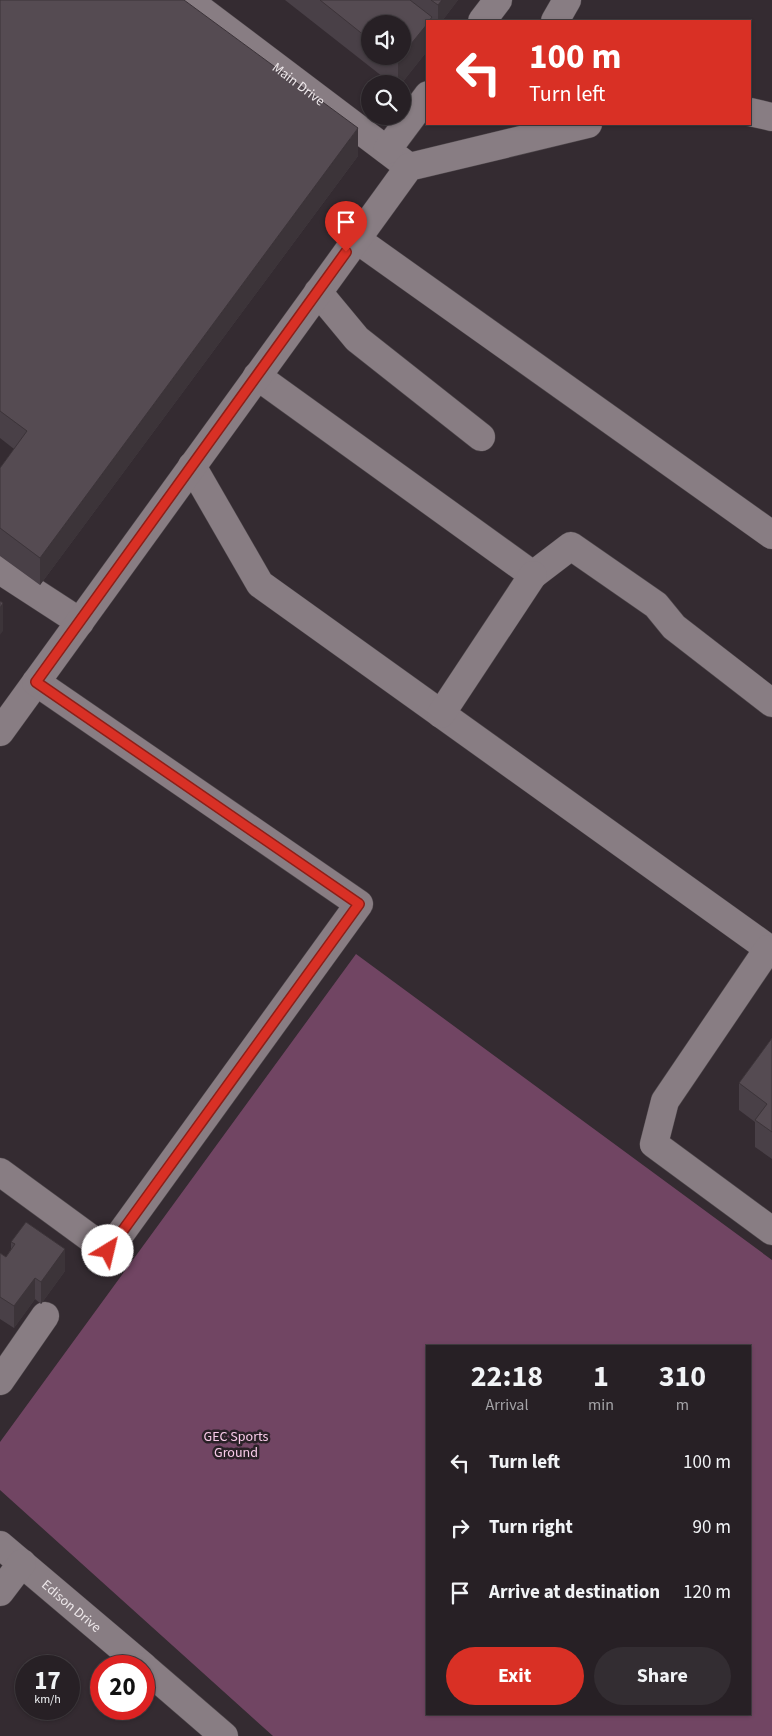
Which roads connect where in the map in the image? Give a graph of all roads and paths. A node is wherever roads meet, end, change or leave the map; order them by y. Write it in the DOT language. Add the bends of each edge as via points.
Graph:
graph roads {
  1 [pos="188,0"];
  2 [pos="498,0"];
  3 [pos="567,0"];
  4 [pos="483,20"];
  5 [pos="556,20"];
  6 [pos="426,98"];
  7 [pos="751,112"];
  8 [pos="772,117"];
  9 [pos="579,125"];
  10 [pos="532,130"];
  11 [pos="387,150"];
  12 [pos="409,167"];
  13 [pos="356,239"];
  14 [pos="318,292"];
  15 [pos="257,376"];
  16 [pos="481,437"];
  17 [pos="192,466"];
  18 [pos="772,535"];
  19 [pos="0,570"];
  20 [pos="533,575"];
  21 [pos="80,622"];
  22 [pos="36,682"];
  23 [pos="772,702"];
  24 [pos="441,714"];
  25 [pos="0,732"];
  26 [pos="770,950"];
  27 [pos="0,1172"];
  28 [pos="772,1231"];
  29 [pos="45,1316"];
  30 [pos="0,1381"];
  31 [pos="0,1545"];
  32 [pos="22,1563"];
  33 [pos="0,1592"];
  34 [pos="129,1655"];
  35 [pos="155,1677"];
  36 [pos="224,1736"];
  1 -- 11 [label="street, Main Drive"];
  2 -- 4 [label="street"];
  3 -- 5 [label="street"];
  6 -- 11 [label="street"];
  7 -- 8 [label="street"];
  9 -- 10 [label="street"];
  10 -- 12 [label="street"];
  11 -- 12 [label="street, Main Drive"];
  12 -- 13 [label="street"];
  13 -- 14 [label="street"];
  13 -- 18 [label="street"];
  14 -- 15 [label="street"];
  14 -- 16 [label="street" via="357,339"];
  15 -- 17 [label="street"];
  15 -- 20 [label="street"];
  17 -- 21 [label="street"];
  17 -- 24 [label="street" via="260,584"];
  19 -- 21 [label="street"];
  20 -- 23 [label="street" via="571,546 656,605 674,627"];
  20 -- 24 [label="street"];
  21 -- 22 [label="street"];
  22 -- 25 [label="street"];
  22 -- 27 [label="street" via="359,904 108,1251"];
  24 -- 26 [label="street"];
  26 -- 28 [label="street" via="665,1101 654,1144"];
  29 -- 30 [label="street"];
  31 -- 32 [label="street, Edison Drive"];
  32 -- 33 [label="street"];
  32 -- 34 [label="street, Edison Drive"];
  35 -- 36 [label="street, Edison Drive"];
}
